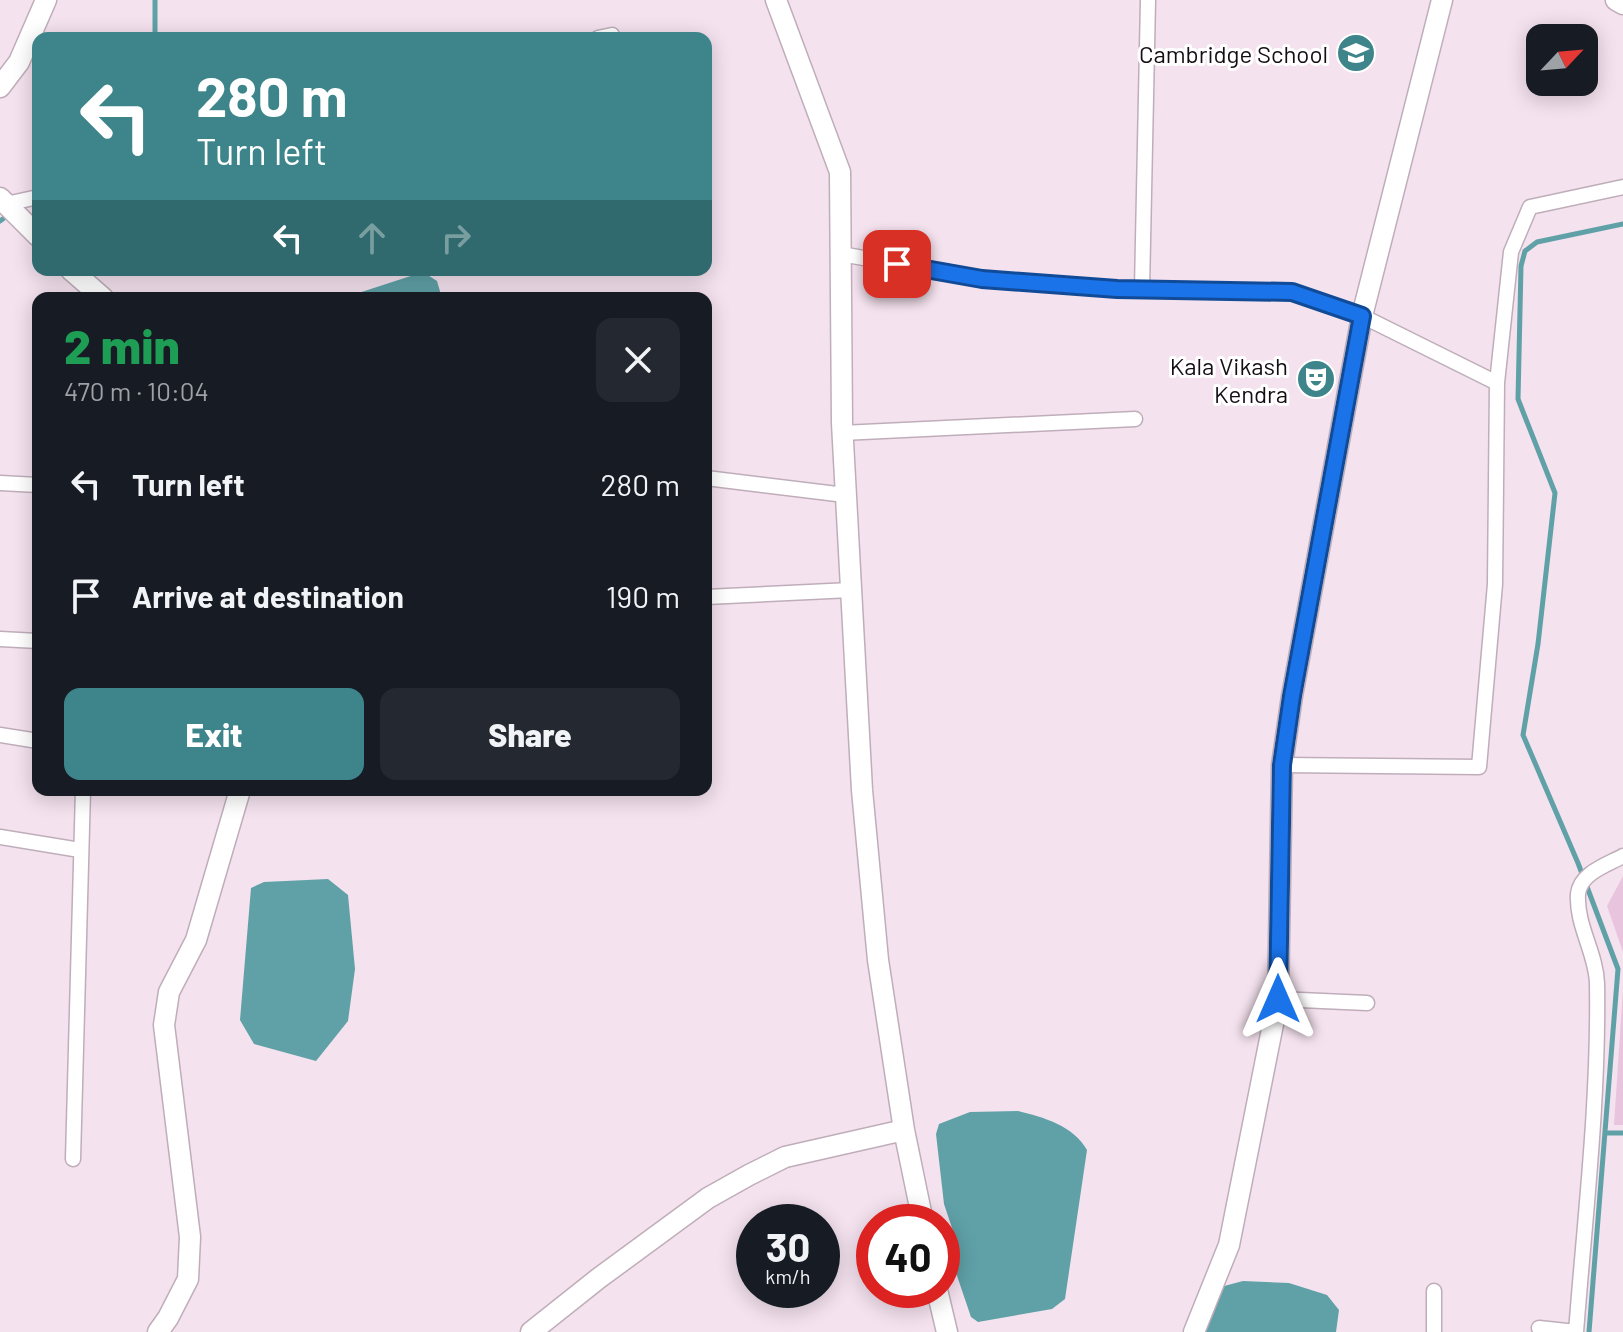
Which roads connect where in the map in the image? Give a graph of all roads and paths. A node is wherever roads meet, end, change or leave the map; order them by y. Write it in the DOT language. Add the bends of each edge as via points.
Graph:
graph roads {
  1 [pos="46,0"];
  2 [pos="776,0"];
  3 [pos="1148,0"];
  4 [pos="1442,0"];
  5 [pos="1616,0"];
  6 [pos="1623,4"];
  7 [pos="32,32"];
  8 [pos="32,32"];
  9 [pos="0,87"];
  10 [pos="1623,187"];
  11 [pos="32,198"];
  12 [pos="3,201"];
  13 [pos="32,230"];
  14 [pos="841,254"];
  15 [pos="78,276"];
  16 [pos="1142,289"];
  17 [pos="96,292"];
  18 [pos="1362,316"];
  19 [pos="1497,383"];
  20 [pos="1135,419"];
  21 [pos="842,433"];
  22 [pos="712,479"];
  23 [pos="0,483"];
  24 [pos="32,485"];
  25 [pos="845,495"];
  26 [pos="851,590"];
  27 [pos="712,597"];
  28 [pos="0,639"];
  29 [pos="32,641"];
  30 [pos="0,735"];
  31 [pos="32,740"];
  32 [pos="1282,765"];
  33 [pos="83,796"];
  34 [pos="238,796"];
  35 [pos="0,837"];
  36 [pos="80,850"];
  37 [pos="1623,856"];
  38 [pos="1278,999"];
  39 [pos="1367,1003"];
  40 [pos="904,1130"];
  41 [pos="73,1159"];
  42 [pos="919,1204"];
  43 [pos="1434,1291"];
  44 [pos="941,1308"];
  45 [pos="1539,1328"];
  46 [pos="158,1332"];
  47 [pos="531,1332"];
  48 [pos="947,1332"];
  49 [pos="1194,1332"];
  50 [pos="1434,1332"];
  51 [pos="1576,1332"];
  1 -- 7 [label="street"];
  2 -- 14 [label="street" via="840,172"];
  3 -- 16 [label="street"];
  4 -- 18 [label="street"];
  5 -- 6 [label="street"];
  8 -- 9 [label="street"];
  10 -- 19 [label="street" via="1530,207 1511,252"];
  11 -- 12 [label="street"];
  12 -- 13 [label="street"];
  14 -- 16 [label="street" via="982,279"];
  14 -- 21 [label="street"];
  15 -- 17 [label="street"];
  16 -- 18 [label="street" via="1292,292"];
  18 -- 19 [label="street"];
  18 -- 32 [label="street"];
  19 -- 32 [label="street" via="1495,584 1479,767"];
  20 -- 21 [label="street"];
  21 -- 25 [label="street"];
  22 -- 25 [label="street"];
  23 -- 24 [label="street"];
  25 -- 26 [label="street"];
  26 -- 27 [label="street"];
  26 -- 40 [label="street" via="878,960"];
  28 -- 29 [label="street"];
  30 -- 31 [label="street"];
  32 -- 38 [label="street"];
  33 -- 36 [label="street"];
  34 -- 46 [label="street" via="196,940 169,992 164,1025 190,1237 188,1279"];
  35 -- 36 [label="street"];
  36 -- 41 [label="street"];
  37 -- 51 [label="street" via="1593,872 1578,893 1597,979 1594,1124"];
  38 -- 39 [label="street"];
  38 -- 49 [label="street" via="1229,1245"];
  40 -- 42 [label="street"];
  40 -- 47 [label="street" via="785,1157 749,1175 696,1207"];
  43 -- 50 [label="street"];
  44 -- 48 [label="street"];
  45 -- 51 [label="street"];
}
